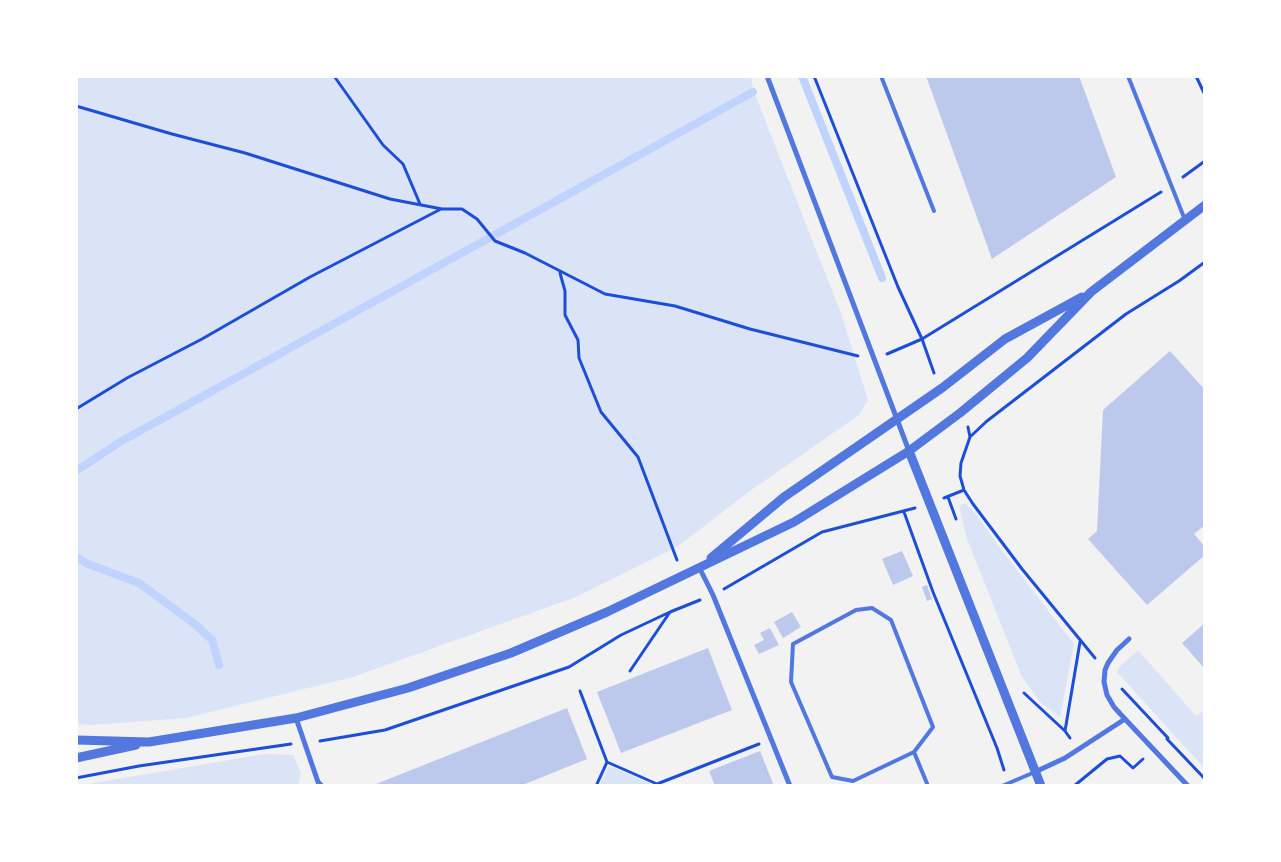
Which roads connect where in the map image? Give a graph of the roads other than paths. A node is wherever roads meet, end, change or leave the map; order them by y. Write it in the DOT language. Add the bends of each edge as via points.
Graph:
graph roads {
  1 [pos="767,76"];
  2 [pos="881,76"];
  3 [pos="1128,76"];
  4 [pos="1205,205"];
  5 [pos="934,210"];
  6 [pos="1185,220"];
  7 [pos="1091,292"];
  8 [pos="896,419"];
  9 [pos="909,451"];
  10 [pos="699,567"];
  11 [pos="1129,639"];
  12 [pos="296,718"];
  13 [pos="1125,719"];
  14 [pos="76,740"];
  15 [pos="149,742"];
  16 [pos="914,752"];
  17 [pos="76,758"];
  18 [pos="1035,772"];
  19 [pos="322,786"];
  20 [pos="790,786"];
  21 [pos="928,786"];
  22 [pos="1002,786"];
  23 [pos="1041,786"];
  24 [pos="1188,786"];
  1 -- 8 [label="street"];
  2 -- 5 [label="lane"];
  3 -- 6 [label="lane"];
  4 -- 6 [label="street"];
  6 -- 7 [label="street"];
  7 -- 8 [label="street" via="1005,339"];
  7 -- 9 [label="street" via="1027,358"];
  8 -- 9 [label="street"];
  8 -- 10 [label="street" via="784,497"];
  9 -- 10 [label="street" via="794,522"];
  9 -- 18 [label="street"];
  10 -- 12 [label="street" via="607,612 511,653 408,688"];
  10 -- 20 [label="street"];
  11 -- 13 [label="street" via="1113,656 1105,670 1104,682 1107,695"];
  12 -- 15 [label="street"];
  12 -- 19 [label="street"];
  13 -- 18 [label="street" via="1078,750"];
  13 -- 24 [label="street"];
  14 -- 15 [label="street"];
  15 -- 17 [label="street"];
  16 -- 16 [label="lane" via="933,727 891,620 872,608 856,610 794,644 791,682 832,777 853,781"];
  16 -- 21 [label="lane"];
  18 -- 22 [label="lane"];
  18 -- 23 [label="street"];
}
